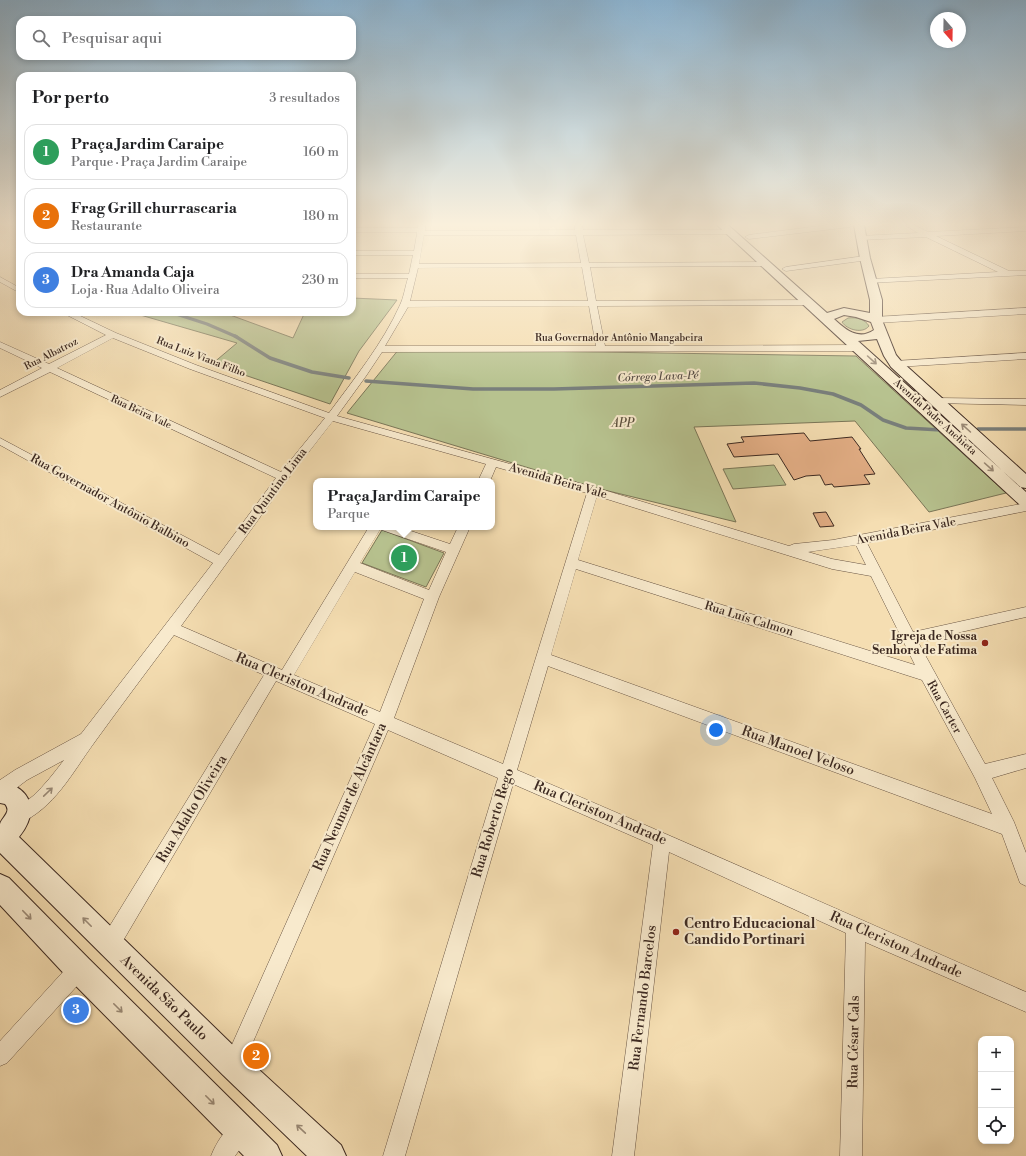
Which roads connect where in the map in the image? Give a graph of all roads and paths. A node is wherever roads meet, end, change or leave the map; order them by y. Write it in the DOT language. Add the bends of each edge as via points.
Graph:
graph roads {
  1 [pos="0,279"];
  2 [pos="411,279"];
  3 [pos="588,279"];
  4 [pos="782,279"];
  5 [pos="798,279"];
  6 [pos="911,279"];
  7 [pos="871,281"];
  8 [pos="807,286"];
  9 [pos="11,287"];
  10 [pos="16,289"];
  11 [pos="0,291"];
  12 [pos="876,300"];
  13 [pos="809,303"];
  14 [pos="405,304"];
  15 [pos="592,304"];
  16 [pos="828,304"];
  17 [pos="1026,311"];
  18 [pos="844,312"];
  19 [pos="73,316"];
  20 [pos="827,319"];
  21 [pos="878,325"];
  22 [pos="843,334"];
  23 [pos="113,335"];
  24 [pos="0,345"];
  25 [pos="858,348"];
  26 [pos="380,349"];
  27 [pos="601,349"];
  28 [pos="1026,356"];
  29 [pos="896,364"];
  30 [pos="48,369"];
  31 [pos="0,394"];
  32 [pos="935,401"];
  33 [pos="1026,402"];
  34 [pos="331,417"];
  35 [pos="0,441"];
  36 [pos="493,462"];
  37 [pos="1020,471"];
  38 [pos="283,477"];
  39 [pos="485,478"];
  40 [pos="1026,482"];
  41 [pos="593,491"];
  42 [pos="1026,501"];
  43 [pos="1026,507"];
  44 [pos="372,530"];
  45 [pos="395,530"];
  46 [pos="463,530"];
  47 [pos="859,539"];
  48 [pos="784,549"];
  49 [pos="454,550"];
  50 [pos="220,561"];
  51 [pos="572,563"];
  52 [pos="351,565"];
  53 [pos="875,572"];
  54 [pos="432,597"];
  55 [pos="1026,612"];
  56 [pos="172,628"];
  57 [pos="908,639"];
  58 [pos="543,658"];
  59 [pos="926,675"];
  60 [pos="279,676"];
  61 [pos="385,720"];
  62 [pos="87,739"];
  63 [pos="1026,761"];
  64 [pos="508,773"];
  65 [pos="981,773"];
  66 [pos="0,791"];
  67 [pos="18,816"];
  68 [pos="1008,828"];
  69 [pos="1,838"];
  70 [pos="662,840"];
  71 [pos="1026,877"];
  72 [pos="0,887"];
  73 [pos="856,928"];
  74 [pos="110,944"];
  75 [pos="79,969"];
  76 [pos="1026,1002"];
  77 [pos="0,1056"];
  78 [pos="233,1065"];
  79 [pos="240,1130"];
  80 [pos="222,1156"];
  81 [pos="266,1156"];
  82 [pos="330,1156"];
  83 [pos="394,1156"];
  84 [pos="623,1156"];
  85 [pos="851,1156"];
  1 -- 9 [label="street"];
  2 -- 14 [label="street, Rua Quintino Lima"];
  3 -- 15 [label="street"];
  4 -- 13 [label="street, Avenida Padre Anchieta"];
  5 -- 8 [label="street"];
  6 -- 7 [label="street"];
  7 -- 12 [label="street, Avenida Padre Anchieta"];
  9 -- 10 [label="street"];
  9 -- 11 [label="street"];
  12 -- 18 [label="street" via="866,306"];
  12 -- 21 [label="street, Avenida Padre Anchieta"];
  13 -- 15 [label="street"];
  13 -- 20 [label="street, Avenida Padre Anchieta"];
  14 -- 15 [label="street"];
  14 -- 26 [label="street, Rua Quintino Lima"];
  15 -- 27 [label="street"];
  16 -- 18 [label="street"];
  17 -- 21 [label="street"];
  18 -- 20 [label="street" via="832,314"];
  18 -- 21 [label="street" via="860,314"];
  19 -- 23 [label="street, Rua Luiz Viana Filho"];
  20 -- 22 [label="street, Avenida Padre Anchieta"];
  21 -- 22 [label="street" via="876,334 865,337"];
  21 -- 29 [label="street, Avenida Padre Anchieta" via="890,356"];
  22 -- 25 [label="street, Avenida Padre Anchieta"];
  23 -- 30 [label="street, Rua Albatroz"];
  23 -- 34 [label="street, Rua Luiz Viana Filho"];
  24 -- 30 [label="street, Rua Beira Vale"];
  25 -- 27 [label="street, Rua Governador Antônio Mangabeira"];
  25 -- 42 [label="street, Avenida Padre Anchieta, one-way"];
  26 -- 27 [label="street, Rua Governador Antônio Mangabeira"];
  26 -- 34 [label="street, Rua Quintino Lima"];
  28 -- 29 [label="street"];
  29 -- 32 [label="street, Avenida Padre Anchieta"];
  30 -- 31 [label="street, Rua Albatroz"];
  30 -- 38 [label="street, Rua Beira Vale"];
  32 -- 33 [label="street"];
  37 -- 32 [label="street, Avenida Padre Anchieta, one-way"];
  34 -- 36 [label="street, Avenida Beira Vale"];
  34 -- 38 [label="street, Rua Quintino Lima"];
  35 -- 50 [label="street, Rua Governador Antônio Balbino"];
  36 -- 39 [label="street"];
  36 -- 41 [label="street, Avenida Beira Vale"];
  37 -- 40 [label="street, Avenida Padre Anchieta"];
  38 -- 50 [label="street, Rua Quintino Lima"];
  41 -- 48 [label="street, Avenida Beira Vale"];
  41 -- 51 [label="street, Rua Roberto Rego"];
  43 -- 47 [label="street, Avenida Beira Vale"];
  44 -- 52 [label="street, Rua Adalto Oliveira"];
  45 -- 49 [label="street"];
  46 -- 49 [label="street, Rua Neumar de Alcântara"];
  47 -- 48 [label="street, Avenida Beira Vale" via="822,547"];
  47 -- 53 [label="street, Rua Carter"];
  48 -- 53 [label="street, Avenida Beira Vale" via="832,564"];
  49 -- 54 [label="street, Rua Neumar de Alcântara"];
  50 -- 56 [label="street, Rua Quintino Lima"];
  51 -- 58 [label="street, Rua Roberto Rego"];
  51 -- 59 [label="street, Rua Luís Calmon"];
  52 -- 54 [label="street"];
  52 -- 60 [label="street, Rua Adalto Oliveira"];
  53 -- 57 [label="street, Rua Carter"];
  54 -- 61 [label="street, Rua Neumar de Alcântara"];
  55 -- 57 [label="street"];
  56 -- 60 [label="street, Rua Cleriston Andrade"];
  56 -- 62 [label="street, Rua Quintino Lima"];
  57 -- 59 [label="street, Rua Carter"];
  58 -- 64 [label="street, Rua Roberto Rego"];
  58 -- 68 [label="street, Rua Manoel Veloso"];
  59 -- 65 [label="street, Rua Carter"];
  60 -- 61 [label="street, Rua Cleriston Andrade"];
  60 -- 74 [label="street, Rua Adalto Oliveira"];
  61 -- 64 [label="street, Rua Cleriston Andrade"];
  61 -- 78 [label="street, Rua Neumar de Alcântara"];
  62 -- 66 [label="street, Rua Quintino Lima" via="21,775"];
  67 -- 62 [label="street, Rua Quintino Lima, one-way" via="37,803 58,782"];
  63 -- 65 [label="street"];
  64 -- 70 [label="street, Rua Cleriston Andrade"];
  64 -- 83 [label="street, Rua Roberto Rego"];
  65 -- 68 [label="street, Rua Carter"];
  66 -- 67 [label="street" via="15,798 19,806"];
  67 -- 69 [label="street, Avenida São Paulo"];
  68 -- 71 [label="street, Rua Carter"];
  74 -- 69 [label="street, Avenida São Paulo, one-way"];
  70 -- 73 [label="street, Rua Cleriston Andrade"];
  70 -- 84 [label="street, Rua Fernando Barcelos"];
  72 -- 75 [label="street, one-way"];
  73 -- 76 [label="street, Rua Cleriston Andrade"];
  73 -- 85 [label="street, Rua César Cals"];
  74 -- 78 [label="street, Avenida São Paulo"];
  75 -- 77 [label="street"];
  75 -- 79 [label="street, one-way"];
  82 -- 78 [label="street, Avenida São Paulo, one-way"];
  79 -- 80 [label="street"];
  79 -- 81 [label="street"];
}
